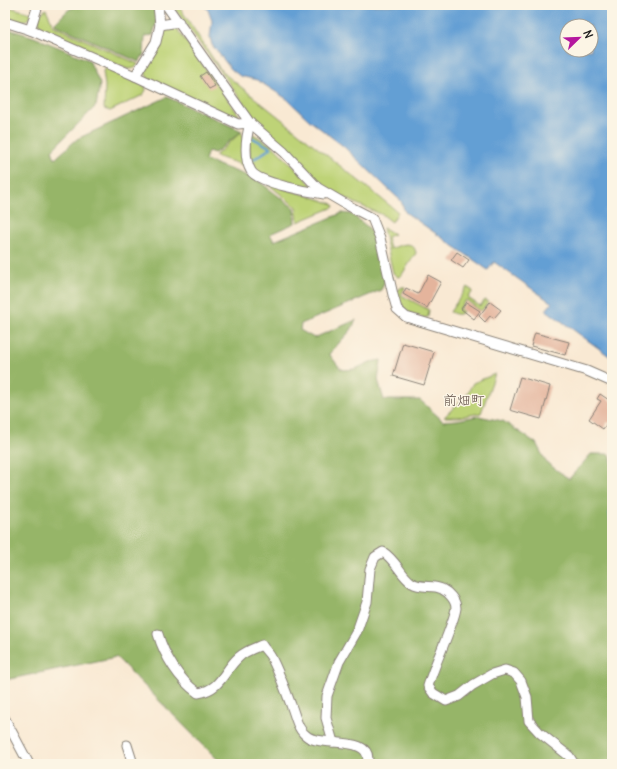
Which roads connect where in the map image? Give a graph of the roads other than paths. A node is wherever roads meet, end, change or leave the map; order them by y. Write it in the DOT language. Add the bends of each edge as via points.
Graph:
graph roads {
  1 [pos="38,5"];
  2 [pos="158,5"];
  3 [pos="166,5"];
  4 [pos="5,22"];
  5 [pos="179,22"];
  6 [pos="160,25"];
  7 [pos="30,30"];
  8 [pos="135,76"];
  9 [pos="250,123"];
  10 [pos="327,194"];
  11 [pos="612,382"];
  12 [pos="158,634"];
  13 [pos="5,719"];
  14 [pos="333,742"];
  15 [pos="126,744"];
  16 [pos="29,764"];
  17 [pos="133,764"];
  18 [pos="367,764"];
  19 [pos="574,764"];
  1 -- 7 [label="street"];
  2 -- 6 [label="street"];
  3 -- 5 [label="street"];
  4 -- 7 [label="street"];
  5 -- 6 [label="street"];
  5 -- 9 [label="street"];
  6 -- 8 [label="street" via="156,42"];
  7 -- 8 [label="street"];
  8 -- 9 [label="street" via="238,124"];
  9 -- 10 [label="street"];
  9 -- 10 [label="street" via="247,160 254,175 305,192"];
  10 -- 11 [label="street" via="372,218 380,238 392,295 397,308 406,317 587,371"];
  12 -- 14 [label="street" via="172,664 198,693 214,688 240,656 262,645 270,655 303,732 310,738"];
  13 -- 16 [label="street"];
  14 -- 18 [label="street" via="364,748 368,757"];
  14 -- 19 [label="street" via="326,718 327,696 340,662 357,631 367,602 370,570 375,556 383,552 390,556 410,582 418,587 442,588 452,596 456,606 454,618 428,686 433,693 446,701 459,696 492,674 504,670 514,672 521,681 527,697 529,721 569,756"];
  15 -- 17 [label="street"];
}
